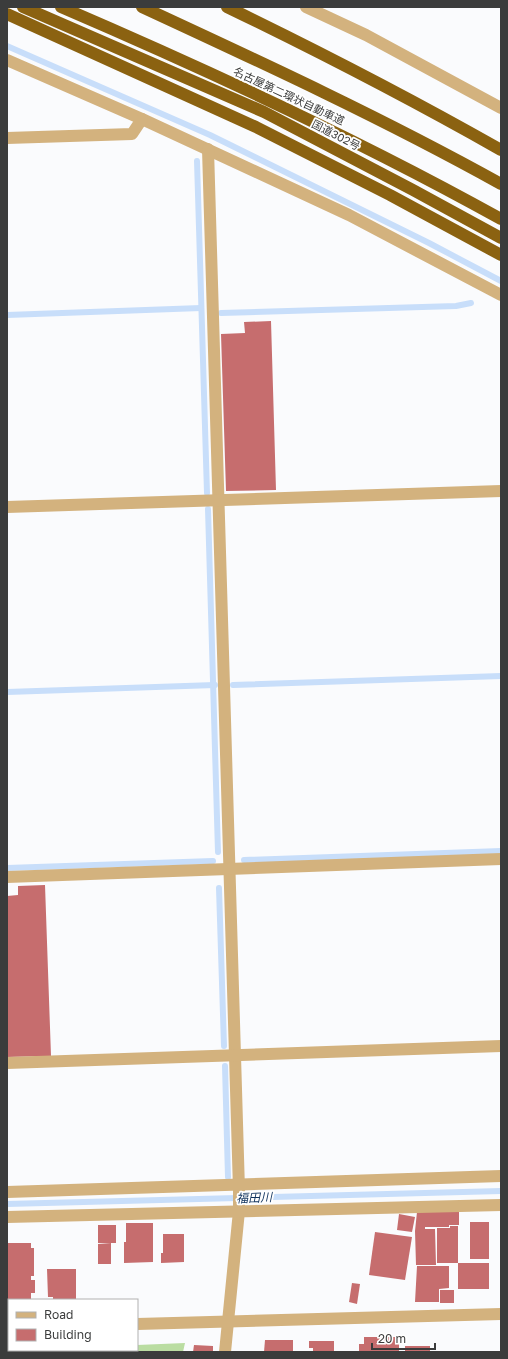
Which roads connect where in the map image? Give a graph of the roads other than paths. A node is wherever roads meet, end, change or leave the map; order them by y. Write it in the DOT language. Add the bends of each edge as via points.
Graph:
graph roads {
  1 [pos="23,7"];
  2 [pos="61,7"];
  3 [pos="142,7"];
  4 [pos="227,7"];
  5 [pos="306,7"];
  6 [pos="7,14"];
  7 [pos="7,60"];
  8 [pos="501,108"];
  9 [pos="142,119"];
  10 [pos="7,138"];
  11 [pos="208,149"];
  12 [pos="501,150"];
  13 [pos="501,184"];
  14 [pos="501,219"];
  15 [pos="501,238"];
  16 [pos="501,254"];
  17 [pos="501,295"];
  18 [pos="501,491"];
  19 [pos="218,501"];
  20 [pos="7,506"];
  21 [pos="501,859"];
  22 [pos="229,868"];
  23 [pos="7,877"];
  24 [pos="501,1046"];
  25 [pos="235,1055"];
  26 [pos="7,1063"];
  27 [pos="501,1176"];
  28 [pos="239,1187"];
  29 [pos="7,1192"];
  30 [pos="501,1205"];
  31 [pos="239,1208"];
  32 [pos="7,1217"];
  33 [pos="501,1314"];
  34 [pos="228,1322"];
  35 [pos="138,1324"];
  36 [pos="225,1352"];
  1 -- 15 [label="highway, 国道302号" via="264,112"];
  2 -- 14 [label="highway, 名古屋第二環状自動車道" via="290,110"];
  3 -- 13 [label="highway, 名古屋第二環状自動車道" via="400,130"];
  4 -- 12 [label="highway" via="435,112"];
  5 -- 8 [label="street" via="366,35"];
  6 -- 16 [label="highway" via="256,127"];
  7 -- 9 [label="street"];
  9 -- 10 [label="street" via="132,134"];
  9 -- 11 [label="street"];
  11 -- 17 [label="street" via="349,215"];
  11 -- 19 [label="street"];
  18 -- 19 [label="street"];
  19 -- 20 [label="street"];
  19 -- 22 [label="street"];
  21 -- 22 [label="street"];
  22 -- 23 [label="street"];
  22 -- 25 [label="street"];
  24 -- 25 [label="street"];
  25 -- 26 [label="street"];
  25 -- 28 [label="street"];
  27 -- 28 [label="street"];
  28 -- 29 [label="street"];
  28 -- 31 [label="street"];
  30 -- 31 [label="street"];
  31 -- 32 [label="street"];
  31 -- 34 [label="street"];
  33 -- 34 [label="street"];
  34 -- 35 [label="street"];
  34 -- 36 [label="street"];
}
